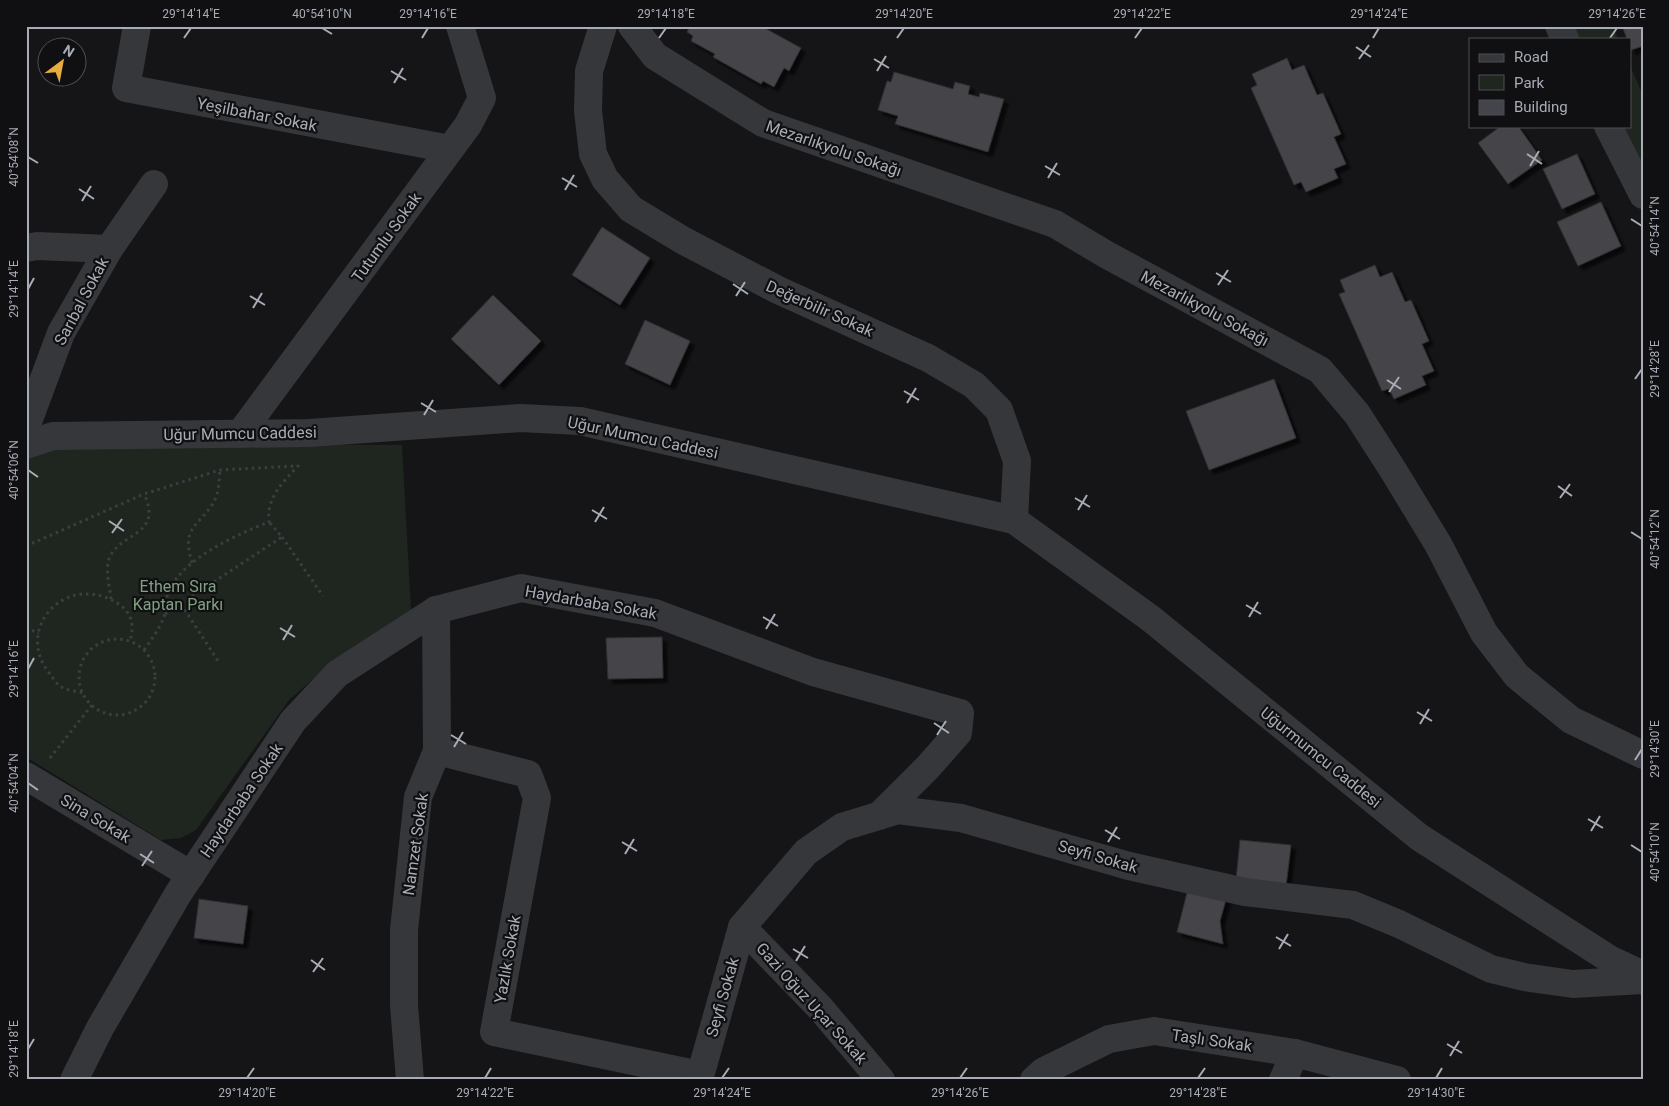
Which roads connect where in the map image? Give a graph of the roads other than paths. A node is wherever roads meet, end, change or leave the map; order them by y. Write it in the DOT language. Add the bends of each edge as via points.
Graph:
graph roads {
  1 [pos="137,26"];
  2 [pos="460,26"];
  3 [pos="603,26"];
  4 [pos="632,26"];
  5 [pos="1559,26"];
  6 [pos="1564,38"];
  7 [pos="1609,128"];
  8 [pos="450,149"];
  9 [pos="154,184"];
  10 [pos="1643,195"];
  11 [pos="26,248"];
  12 [pos="109,249"];
  13 [pos="26,427"];
  14 [pos="240,434"];
  15 [pos="26,445"];
  16 [pos="1014,520"];
  17 [pos="436,610"];
  18 [pos="437,751"];
  19 [pos="1643,755"];
  20 [pos="29,778"];
  21 [pos="880,816"];
  22 [pos="191,875"];
  23 [pos="742,927"];
  24 [pos="1643,975"];
  25 [pos="1643,980"];
  26 [pos="1296,1053"];
  27 [pos="700,1078"];
  28 [pos="74,1080"];
  29 [pos="410,1080"];
  30 [pos="881,1080"];
  31 [pos="1034,1080"];
  32 [pos="1283,1080"];
  33 [pos="1397,1080"];
  1 -- 8 [label="street, Yeşilbahar Sokak" via="126,88"];
  2 -- 8 [label="street, Tutumlu Sokak" via="482,98"];
  3 -- 16 [label="street, Değerbilir Sokak" via="589,71 588,112 593,154 605,179 631,209 684,241 778,290 928,358 974,385 999,410 1017,461"];
  4 -- 19 [label="street, Mezarlıkyolu Sokağı" via="655,56 764,124 1055,224 1320,370 1357,414 1394,470 1438,544 1484,633 1517,676 1570,720"];
  5 -- 6 [label="street"];
  7 -- 10 [label="street"];
  8 -- 14 [label="street, Tutumlu Sokak"];
  9 -- 12 [label="street, Sarıbal Sokak"];
  11 -- 12 [label="street"];
  12 -- 13 [label="street, Sarıbal Sokak" via="62,333"];
  14 -- 15 [label="street, Uğur Mumcu Caddesi" via="53,436"];
  14 -- 16 [label="street, Uğur Mumcu Caddesi" via="309,433 520,418 580,421"];
  16 -- 24 [label="street, Uğurmumcu Caddesi" via="1150,618 1419,837 1611,960"];
  17 -- 18 [label="street, Namzet Sokak"];
  17 -- 21 [label="street, Haydarbaba Sokak" via="521,588 655,613 813,672 960,713 958,733"];
  17 -- 22 [label="street, Haydarbaba Sokak" via="337,674 293,721"];
  18 -- 27 [label="street, Yazlık Sokak" via="528,774 537,798 494,1032"];
  18 -- 29 [label="street, Namzet Sokak" via="418,797 404,930 404,1005"];
  20 -- 22 [label="street, Sina Sokak"];
  21 -- 23 [label="street, Seyfi Sokak" via="842,827 806,852"];
  21 -- 25 [label="street, Seyfi Sokak" via="898,810 961,818 1129,866 1236,890 1353,905 1491,969 1524,978 1573,984"];
  22 -- 28 [label="street, Haydarbaba Sokak" via="100,1028"];
  23 -- 27 [label="street, Seyfi Sokak"];
  23 -- 30 [label="street, Gazi Oğuz Uçar Sokak" via="821,1009"];
  26 -- 31 [label="street, Taşlı Sokak" via="1154,1031 1109,1039 1044,1070"];
  26 -- 32 [label="street"];
  26 -- 33 [label="street, Taşlı Sokak"];
}
